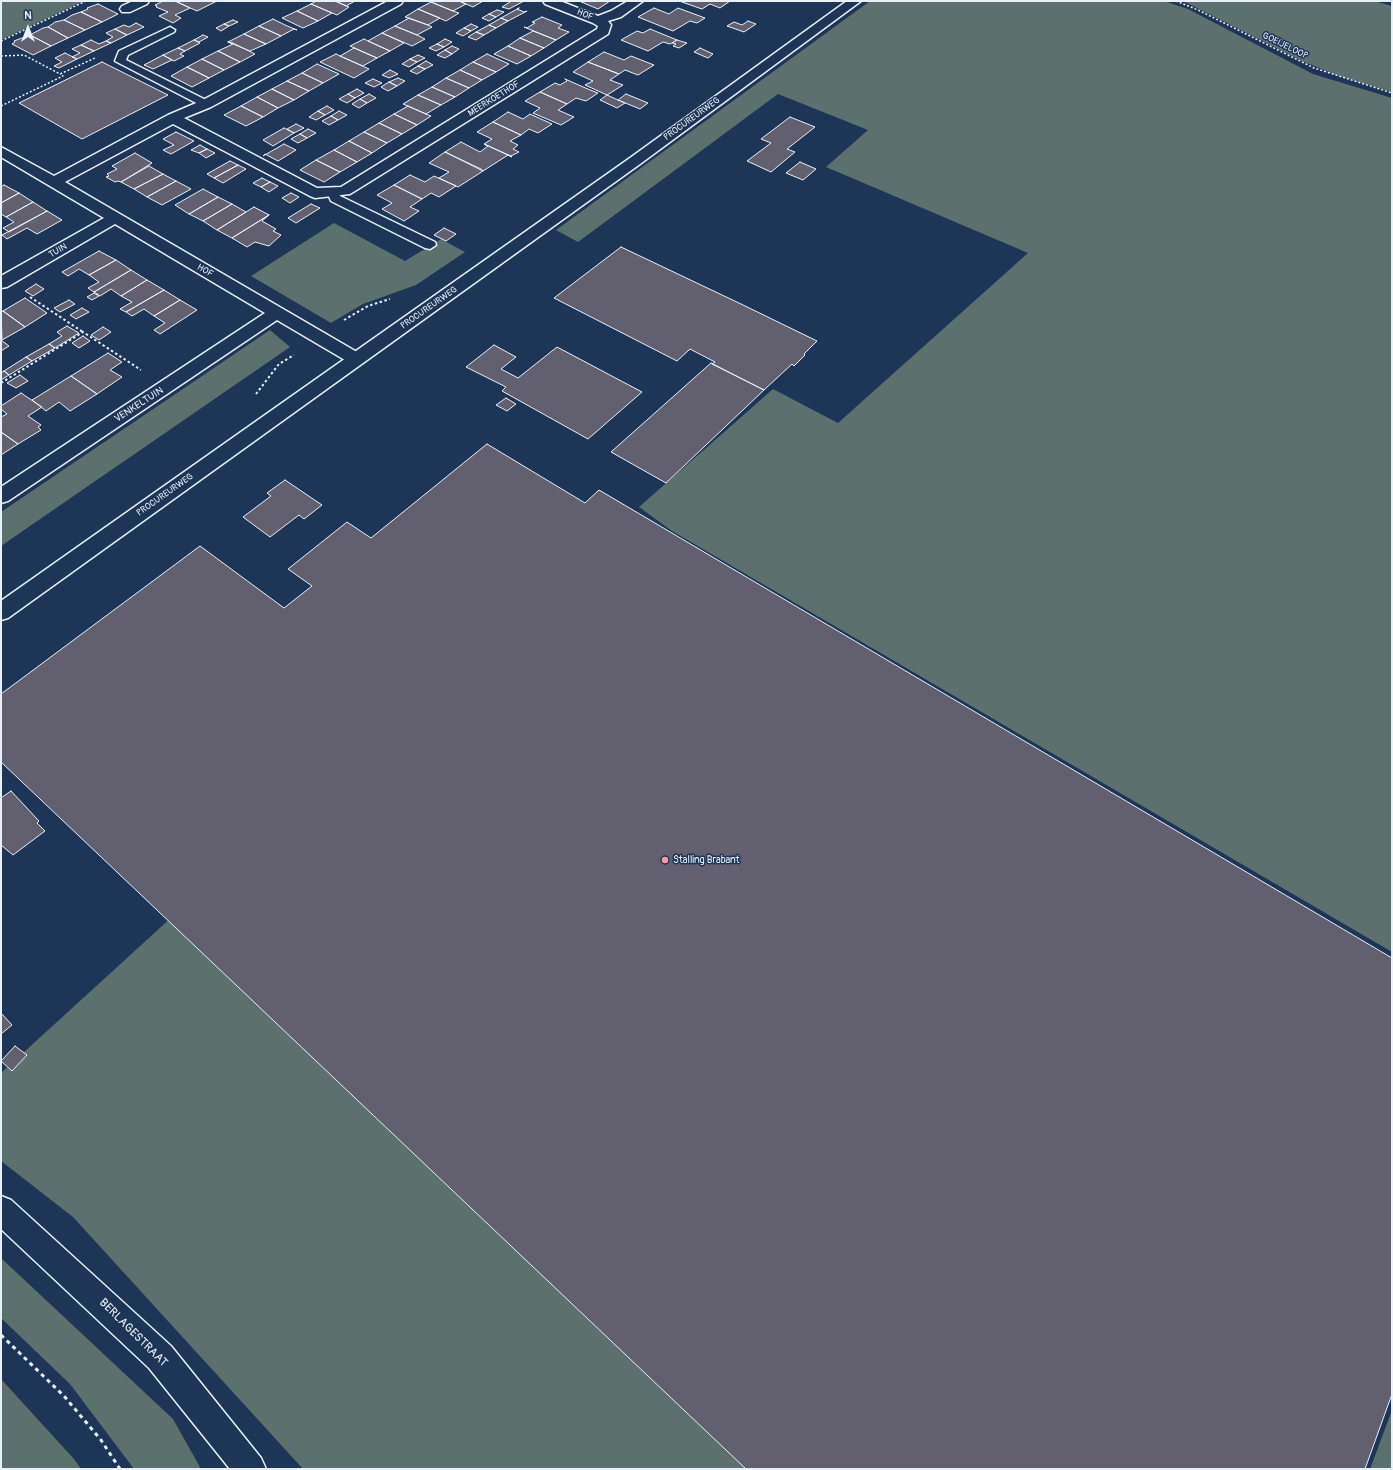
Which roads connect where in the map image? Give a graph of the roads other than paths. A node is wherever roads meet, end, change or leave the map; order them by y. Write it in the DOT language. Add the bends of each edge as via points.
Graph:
graph roads {
  1 [pos="143,1"];
  2 [pos="397,1"];
  3 [pos="549,1"];
  4 [pos="637,1"];
  5 [pos="855,1"];
  6 [pos="126,9"];
  7 [pos="598,20"];
  8 [pos="170,30"];
  9 [pos="206,104"];
  10 [pos="173,118"];
  11 [pos="1,151"];
  12 [pos="54,182"];
  13 [pos="333,192"];
  14 [pos="115,218"];
  15 [pos="430,245"];
  16 [pos="3,282"];
  17 [pos="276,313"];
  18 [pos="356,359"];
  19 [pos="1,496"];
  20 [pos="1,612"];
  21 [pos="1,1210"];
  22 [pos="250,1469"];
  1 -- 6 [label="street"];
  2 -- 9 [label="street"];
  3 -- 7 [label="street, HOF"];
  4 -- 7 [label="street" via="616,14"];
  5 -- 18 [label="street, PROCUREURWEG"];
  7 -- 13 [label="street, MEERKOETHOF" via="605,25 603,32 345,191"];
  8 -- 9 [label="lane" via="123,53 120,61"];
  9 -- 10 [label="street"];
  10 -- 12 [label="street"];
  10 -- 13 [label="street, MEERKOETHOF" via="315,193"];
  11 -- 12 [label="street, HOF"];
  12 -- 14 [label="street, HOF"];
  13 -- 15 [label="lane" via="336,198"];
  14 -- 16 [label="street, TUIN"];
  14 -- 17 [label="street, HOF"];
  17 -- 18 [label="street, HOF"];
  17 -- 19 [label="street, VENKELTUIN"];
  18 -- 20 [label="street, PROCUREURWEG"];
  21 -- 22 [label="street, BERLAGESTRAAT" via="160,1357"];
}
